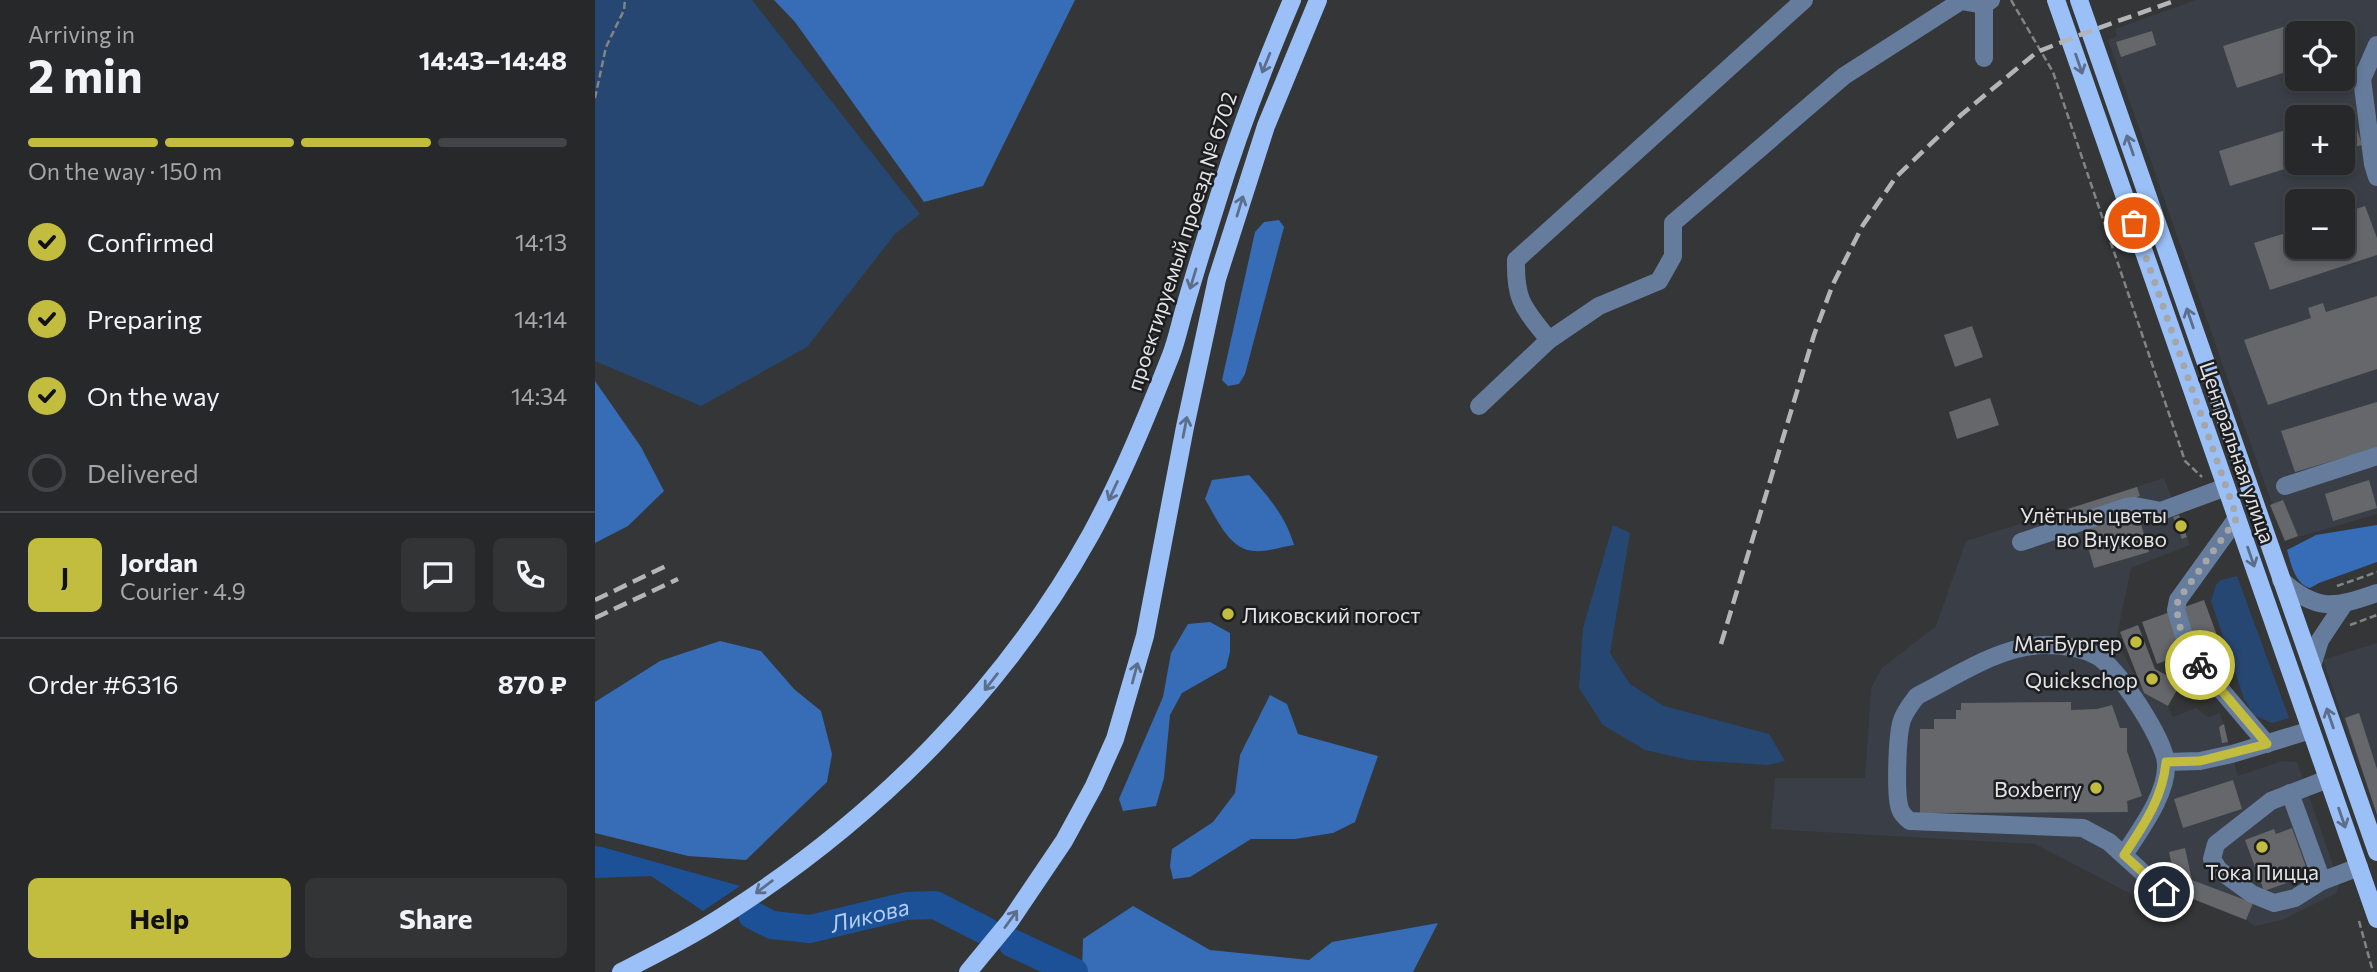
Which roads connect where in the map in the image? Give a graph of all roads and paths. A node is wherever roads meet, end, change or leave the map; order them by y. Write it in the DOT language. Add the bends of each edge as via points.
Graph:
graph roads {
  1 [pos="625,0"];
  2 [pos="1292,0"];
  3 [pos="1318,0"];
  4 [pos="1804,0"];
  5 [pos="2011,0"];
  6 [pos="2056,0"];
  7 [pos="2076,0"];
  8 [pos="1987,2"];
  9 [pos="2377,44"];
  10 [pos="1985,58"];
  11 [pos="595,98"];
  12 [pos="2374,144"];
  13 [pos="2377,177"];
  14 [pos="1549,340"];
  15 [pos="1479,405"];
  16 [pos="2377,456"];
  17 [pos="2285,486"];
  18 [pos="2219,490"];
  19 [pos="2237,518"];
  20 [pos="2021,542"];
  21 [pos="2377,572"];
  22 [pos="2281,580"];
  23 [pos="2338,585"];
  24 [pos="2377,593"];
  25 [pos="2344,604"];
  26 [pos="2377,615"];
  27 [pos="2343,629"];
  28 [pos="2312,666"];
  29 [pos="2311,730"];
  30 [pos="2267,744"];
  31 [pos="2166,762"];
  32 [pos="2328,779"];
  33 [pos="2290,793"];
  34 [pos="2377,852"];
  35 [pos="2124,855"];
  36 [pos="2359,867"];
  37 [pos="2322,881"];
  38 [pos="2164,892"];
  39 [pos="2377,919"];
  40 [pos="621,972"];
  41 [pos="968,972"];
  1 -- 11 [label="path" via="606,47"];
  2 -- 40 [label="main road, проектируемый проезд № 6702, one-way" via="1240,132 1172,352 1132,451 1090,536 1044,611 984,691 873,803 730,912"];
  41 -- 3 [label="main road, проектируемый проезд № 6702, one-way" via="1054,856 1090,795 1115,739 1145,636 1217,279 1266,126"];
  4 -- 14 [label="street" via="1516,260 1515,282 1522,305"];
  5 -- 18 [label="path" via="2053,72 2185,461"];
  6 -- 18 [label="main road, Центральная улица, one-way"];
  22 -- 7 [label="main road, Центральная улица, one-way"];
  8 -- 10 [label="street"];
  8 -- 14 [label="street" via="1961,1 1843,76 1673,223 1673,256 1659,281 1598,306"];
  9 -- 12 [label="street" via="2362,79"];
  12 -- 13 [label="street"];
  14 -- 15 [label="street"];
  16 -- 17 [label="street"];
  18 -- 19 [label="main road, Центральная улица"];
  18 -- 20 [label="street" via="2161,511 2126,507"];
  19 -- 29 [label="main road, Центральная улица, one-way"];
  19 -- 30 [label="street" via="2178,600 2176,610 2189,652"];
  21 -- 23 [label="path"];
  22 -- 25 [label="street" via="2300,597 2320,604"];
  22 -- 28 [label="main road, Центральная улица"];
  24 -- 25 [label="street"];
  25 -- 28 [label="street" via="2320,640"];
  26 -- 27 [label="path"];
  34 -- 28 [label="main road, Центральная улица, one-way"];
  29 -- 30 [label="street"];
  29 -- 32 [label="main road, Центральная улица"];
  30 -- 31 [label="street" via="2200,761"];
  31 -- 35 [label="street" via="2159,796"];
  31 -- 35 [label="street" via="2121,679 2098,656 2080,649 2046,645 1993,657 1917,696 1902,718 1899,807 1910,821 2083,828"];
  32 -- 33 [label="street"];
  32 -- 36 [label="main road, Центральная улица, one-way"];
  33 -- 37 [label="street"];
  33 -- 37 [label="street" via="2271,801 2216,844 2212,859 2219,870 2252,894 2274,903 2295,898"];
  35 -- 38 [label="street"];
  36 -- 37 [label="street"];
  36 -- 39 [label="main road, Центральная улица"];
}
